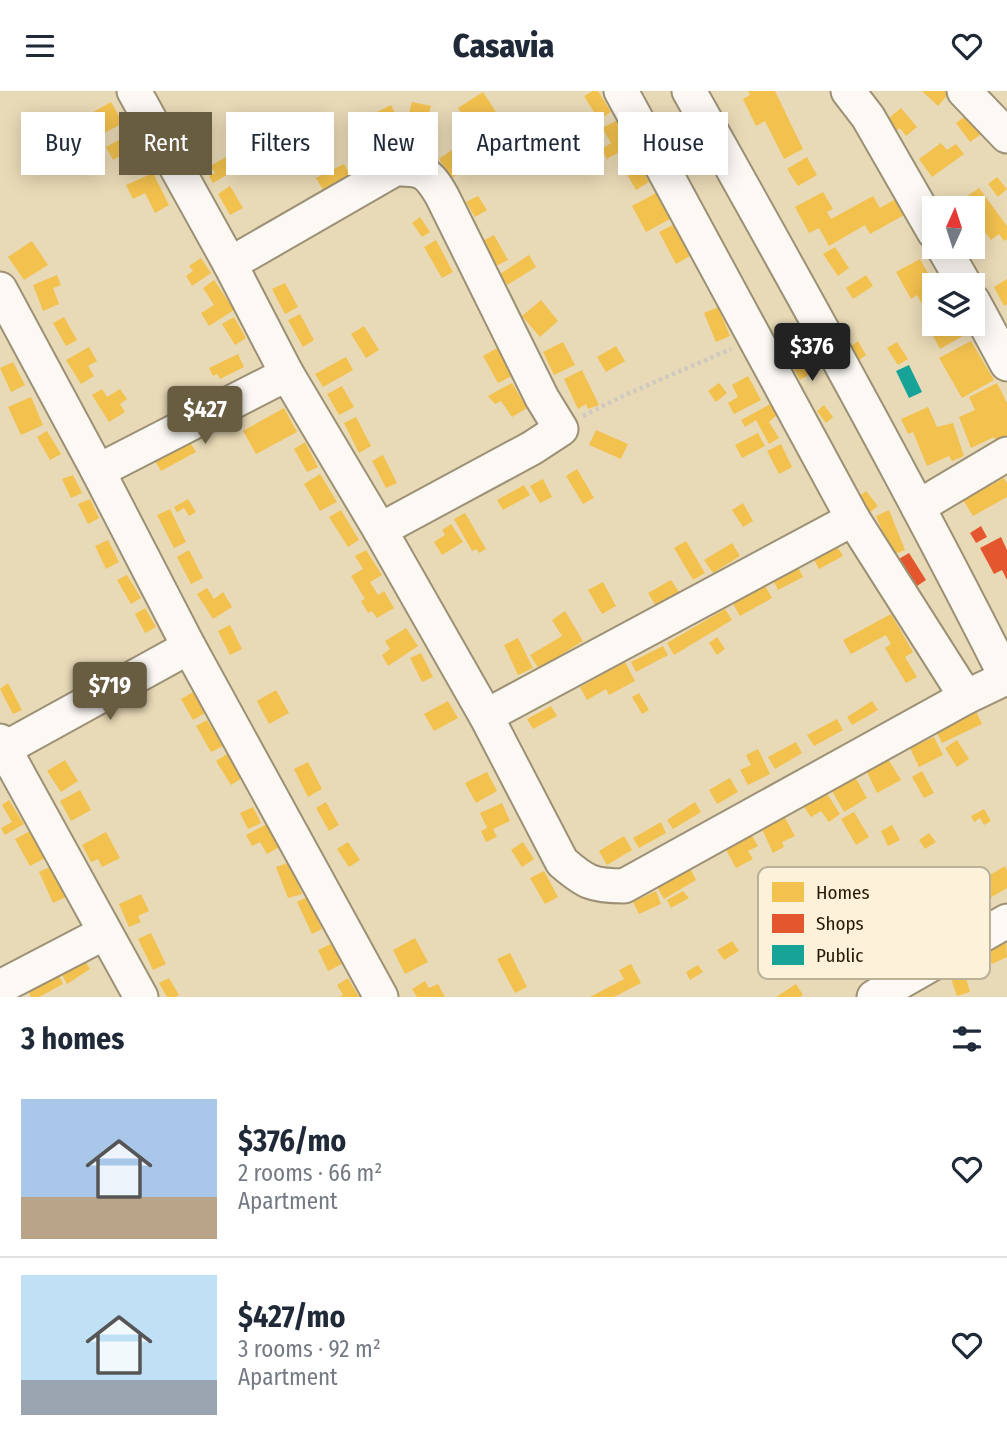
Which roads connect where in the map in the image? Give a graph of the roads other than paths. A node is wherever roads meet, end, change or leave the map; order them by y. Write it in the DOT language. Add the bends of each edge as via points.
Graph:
graph roads {
  1 [pos="134,91"];
  2 [pos="621,91"];
  3 [pos="689,91"];
  4 [pos="848,91"];
  5 [pos="964,91"];
  6 [pos="1007,137"];
  7 [pos="922,211"];
  8 [pos="230,264"];
  9 [pos="0,289"];
  10 [pos="985,318"];
  11 [pos="1003,343"];
  12 [pos="287,374"];
  13 [pos="1007,454"];
  14 [pos="98,471"];
  15 [pos="918,507"];
  16 [pos="853,519"];
  17 [pos="380,530"];
  18 [pos="190,647"];
  19 [pos="1007,679"];
  20 [pos="966,697"];
  21 [pos="486,716"];
  22 [pos="2,745"];
  23 [pos="1007,921"];
  24 [pos="990,931"];
  25 [pos="104,933"];
  26 [pos="906,979"];
  27 [pos="0,987"];
  28 [pos="141,997"];
  29 [pos="381,997"];
  30 [pos="874,997"];
  1 -- 8 [label="street"];
  2 -- 16 [label="street"];
  3 -- 15 [label="street"];
  4 -- 7 [label="street"];
  5 -- 6 [label="street"];
  8 -- 12 [label="street"];
  8 -- 17 [label="street" via="395,169 416,168 432,179 442,196 561,429"];
  9 -- 14 [label="street"];
  10 -- 11 [label="street"];
  12 -- 14 [label="street"];
  12 -- 17 [label="street"];
  13 -- 15 [label="street"];
  14 -- 18 [label="street"];
  15 -- 19 [label="street"];
  16 -- 20 [label="street"];
  16 -- 21 [label="street"];
  17 -- 21 [label="street"];
  18 -- 22 [label="street"];
  18 -- 29 [label="street"];
  19 -- 20 [label="street"];
  20 -- 21 [label="street" via="624,886 598,885 562,862"];
  22 -- 25 [label="street"];
  23 -- 24 [label="street"];
  25 -- 27 [label="street"];
  25 -- 28 [label="street"];
  26 -- 30 [label="street"];
}
